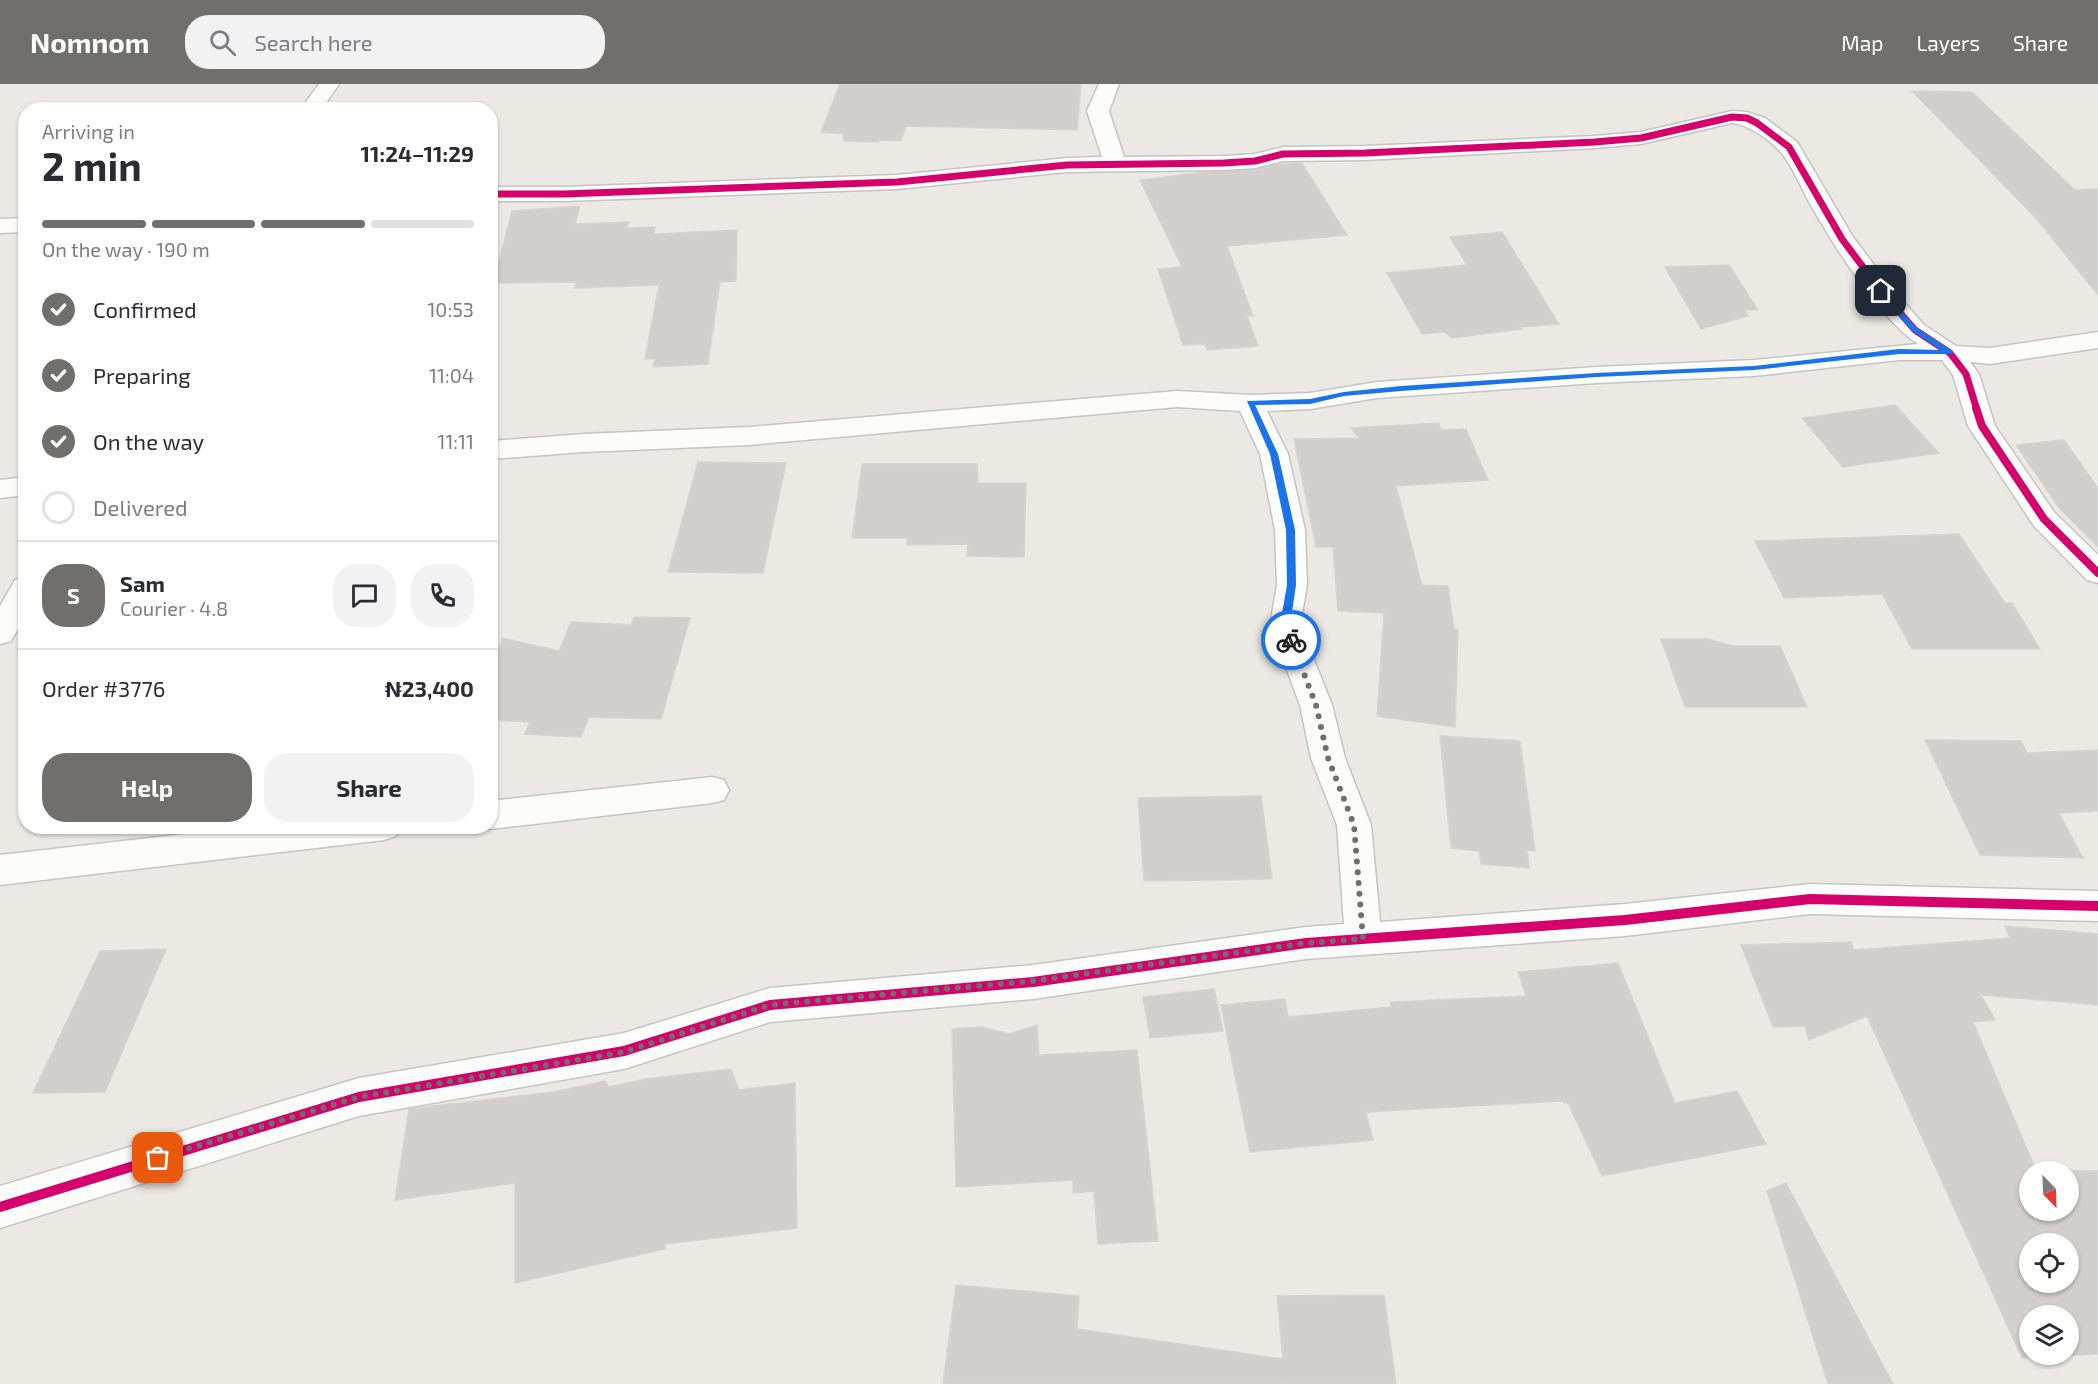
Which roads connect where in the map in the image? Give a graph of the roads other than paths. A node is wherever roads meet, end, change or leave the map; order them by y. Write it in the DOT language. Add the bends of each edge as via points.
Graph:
graph roads {
  1 [pos="329,84"];
  2 [pos="1109,84"];
  3 [pos="316,102"];
  4 [pos="1115,163"];
  5 [pos="498,194"];
  6 [pos="18,225"];
  7 [pos="0,226"];
  8 [pos="2098,340"];
  9 [pos="1950,352"];
  10 [pos="1250,403"];
  11 [pos="498,449"];
  12 [pos="18,487"];
  13 [pos="0,489"];
  14 [pos="2098,573"];
  15 [pos="18,601"];
  16 [pos="0,633"];
  17 [pos="712,790"];
  18 [pos="498,813"];
  19 [pos="314,834"];
  20 [pos="0,870"];
  21 [pos="2098,906"];
  22 [pos="1363,939"];
  23 [pos="0,1207"];
  1 -- 3 [label="street"];
  2 -- 4 [label="street" via="1098,111"];
  4 -- 5 [label="street" via="897,182"];
  4 -- 9 [label="street" via="1224,163 1283,154 1594,142 1641,138 1732,117 1747,118 1789,147 1842,239 1881,291 1915,330"];
  6 -- 7 [label="street"];
  8 -- 9 [label="street" via="1990,356"];
  9 -- 10 [label="street" via="1899,352 1754,368 1377,390 1310,401"];
  9 -- 14 [label="street" via="1966,374 1982,426 2044,519"];
  10 -- 11 [label="street" via="1177,399 749,436"];
  10 -- 22 [label="street" via="1274,454 1290,530 1292,585 1285,625 1316,705 1328,758 1354,825"];
  12 -- 13 [label="street"];
  15 -- 16 [label="street"];
  17 -- 18 [label="street"];
  19 -- 20 [label="street"];
  21 -- 22 [label="street" via="1810,899 1625,920"];
  22 -- 23 [label="street" via="1306,943 1033,981 770,1005 624,1052 359,1097"];
}
